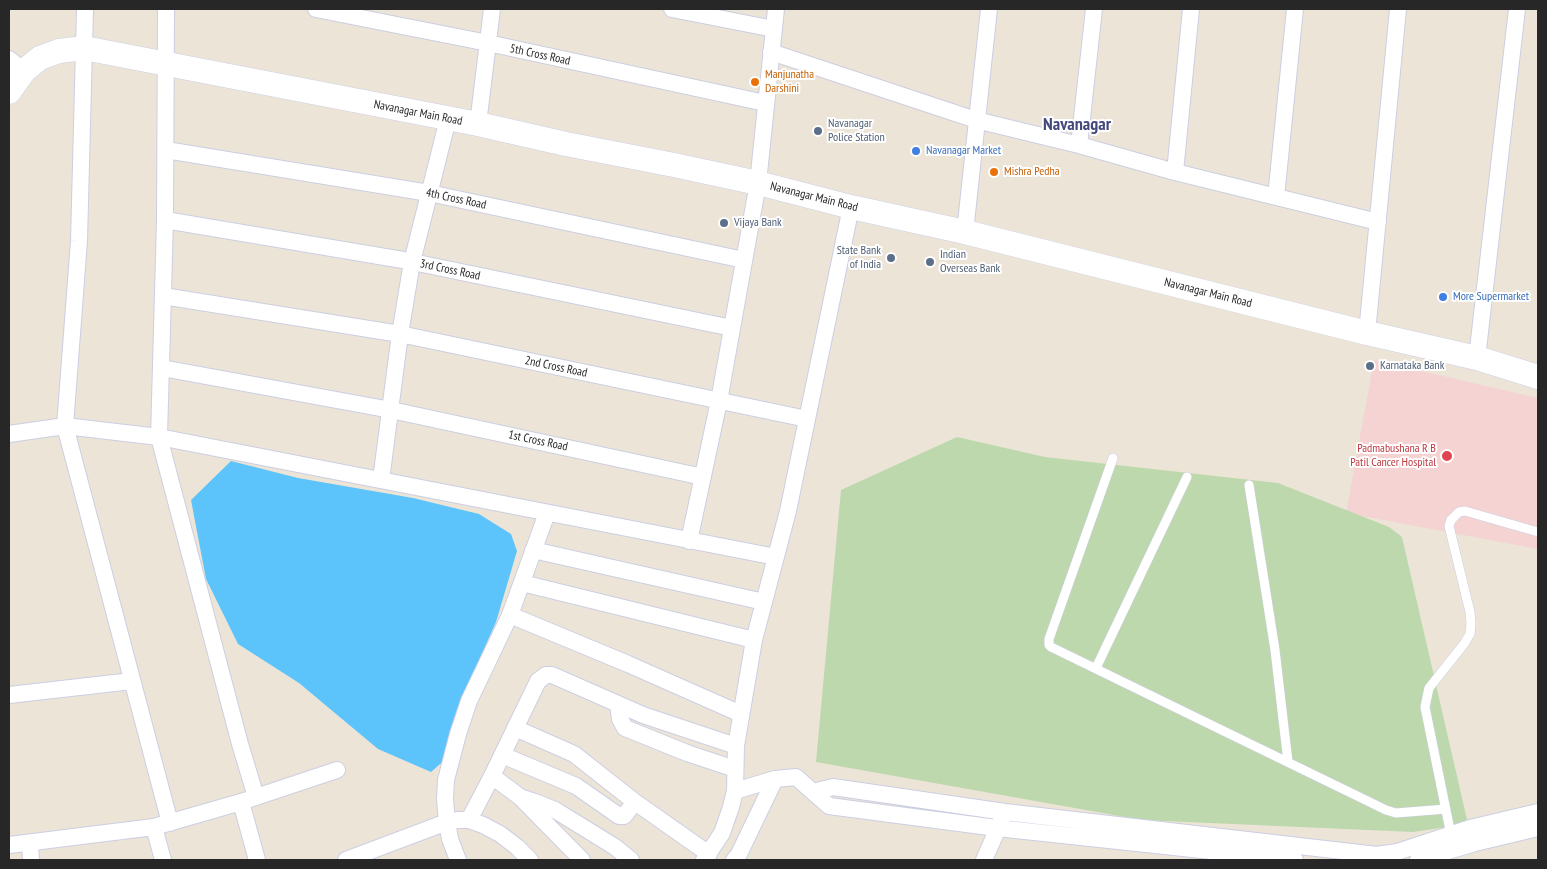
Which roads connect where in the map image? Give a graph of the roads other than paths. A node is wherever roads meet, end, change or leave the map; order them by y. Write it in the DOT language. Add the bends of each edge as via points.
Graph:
graph roads {
  1 [pos="85,9"];
  2 [pos="166,9"];
  3 [pos="316,9"];
  4 [pos="492,9"];
  5 [pos="672,9"];
  6 [pos="776,9"];
  7 [pos="989,9"];
  8 [pos="1094,9"];
  9 [pos="1190,9"];
  10 [pos="1295,9"];
  11 [pos="1398,9"];
  12 [pos="1517,9"];
  13 [pos="774,29"];
  14 [pos="488,43"];
  15 [pos="84,48"];
  16 [pos="771,52"];
  17 [pos="167,64"];
  18 [pos="17,65"];
  19 [pos="9,92"];
  20 [pos="765,103"];
  21 [pos="448,119"];
  22 [pos="976,120"];
  23 [pos="478,124"];
  24 [pos="1079,146"];
  25 [pos="166,150"];
  26 [pos="1175,172"];
  27 [pos="758,183"];
  28 [pos="429,193"];
  29 [pos="1276,197"];
  30 [pos="851,207"];
  31 [pos="165,220"];
  32 [pos="1378,222"];
  33 [pos="965,232"];
  34 [pos="401,260"];
  35 [pos="744,260"];
  36 [pos="163,296"];
  37 [pos="732,328"];
  38 [pos="391,333"];
  39 [pos="1367,334"];
  40 [pos="1477,358"];
  41 [pos="162,368"];
  42 [pos="1538,377"];
  43 [pos="719,401"];
  44 [pos="383,408"];
  45 [pos="807,419"];
  46 [pos="65,426"];
  47 [pos="9,434"];
  48 [pos="160,437"];
  49 [pos="1113,458"];
  50 [pos="1187,476"];
  51 [pos="703,477"];
  52 [pos="373,479"];
  53 [pos="1249,485"];
  54 [pos="547,513"];
  55 [pos="1538,532"];
  56 [pos="689,541"];
  57 [pos="533,550"];
  58 [pos="776,557"];
  59 [pos="522,583"];
  60 [pos="764,602"];
  61 [pos="510,615"];
  62 [pos="754,640"];
  63 [pos="1096,668"];
  64 [pos="132,681"];
  65 [pos="9,695"];
  66 [pos="618,704"];
  67 [pos="741,714"];
  68 [pos="515,728"];
  69 [pos="736,746"];
  70 [pos="502,755"];
  71 [pos="1288,762"];
  72 [pos="735,769"];
  73 [pos="337,770"];
  74 [pos="492,776"];
  75 [pos="775,779"];
  76 [pos="735,791"];
  77 [pos="813,792"];
  78 [pos="520,797"];
  79 [pos="248,800"];
  80 [pos="635,802"];
  81 [pos="1446,810"];
  82 [pos="1005,812"];
  83 [pos="1538,812"];
  84 [pos="469,820"];
  85 [pos="447,822"];
  86 [pos="170,823"];
  87 [pos="154,827"];
  88 [pos="997,828"];
  89 [pos="1538,828"];
  90 [pos="500,834"];
  91 [pos="1451,835"];
  92 [pos="1472,836"];
  93 [pos="30,843"];
  94 [pos="9,846"];
  95 [pos="1304,846"];
  96 [pos="1396,856"];
  97 [pos="707,857"];
  98 [pos="32,860"];
  99 [pos="163,860"];
  100 [pos="257,860"];
  101 [pos="346,860"];
  102 [pos="458,860"];
  103 [pos="514,860"];
  104 [pos="530,860"];
  105 [pos="582,860"];
  106 [pos="632,860"];
  107 [pos="734,860"];
  108 [pos="984,860"];
  109 [pos="1296,860"];
  110 [pos="1418,860"];
  1 -- 15 [label="street"];
  2 -- 17 [label="street"];
  3 -- 14 [label="street, 5th Cross Road"];
  4 -- 14 [label="street"];
  5 -- 13 [label="street"];
  6 -- 13 [label="street"];
  7 -- 22 [label="street"];
  8 -- 24 [label="street"];
  9 -- 26 [label="street"];
  10 -- 29 [label="street"];
  11 -- 32 [label="street"];
  12 -- 40 [label="street"];
  13 -- 16 [label="street"];
  14 -- 20 [label="street, 5th Cross Road"];
  14 -- 23 [label="street"];
  15 -- 17 [label="main road, Navanagar Main Road"];
  15 -- 18 [label="main road, Navanagar Main Road" via="58,51"];
  15 -- 46 [label="street" via="79,241"];
  16 -- 20 [label="street"];
  16 -- 22 [label="street"];
  17 -- 21 [label="main road, Navanagar Main Road"];
  17 -- 25 [label="street"];
  18 -- 19 [label="main road, Navanagar Main Road"];
  20 -- 27 [label="street"];
  21 -- 23 [label="main road, Navanagar Main Road"];
  21 -- 28 [label="street"];
  22 -- 24 [label="street"];
  22 -- 33 [label="street"];
  23 -- 27 [label="main road, Navanagar Main Road"];
  24 -- 26 [label="street"];
  25 -- 28 [label="street, 4th Cross Road"];
  25 -- 31 [label="street"];
  26 -- 29 [label="street"];
  27 -- 30 [label="main road, Navanagar Main Road"];
  27 -- 35 [label="street"];
  28 -- 34 [label="street"];
  28 -- 35 [label="street, 4th Cross Road"];
  29 -- 32 [label="street"];
  30 -- 33 [label="main road, Navanagar Main Road"];
  30 -- 45 [label="street"];
  31 -- 34 [label="street, 3rd Cross Road"];
  31 -- 36 [label="street"];
  32 -- 39 [label="street"];
  33 -- 39 [label="main road, Navanagar Main Road"];
  34 -- 37 [label="street, 3rd Cross Road"];
  34 -- 38 [label="street"];
  35 -- 37 [label="street"];
  36 -- 38 [label="street, 2nd Cross Road"];
  36 -- 41 [label="street"];
  37 -- 43 [label="street"];
  38 -- 43 [label="street, 2nd Cross Road"];
  38 -- 44 [label="street"];
  39 -- 40 [label="main road, Navanagar Main Road"];
  40 -- 42 [label="main road, Navanagar Main Road"];
  41 -- 44 [label="street, 1st Cross Road"];
  41 -- 48 [label="street"];
  43 -- 45 [label="street, 2nd Cross Road"];
  43 -- 51 [label="street"];
  44 -- 51 [label="street, 1st Cross Road"];
  44 -- 52 [label="street"];
  45 -- 58 [label="street"];
  46 -- 47 [label="street"];
  46 -- 48 [label="street"];
  46 -- 64 [label="street"];
  48 -- 52 [label="street"];
  48 -- 79 [label="street" via="240,744"];
  49 -- 63 [label="lane" via="1049,642 1054,648"];
  50 -- 63 [label="lane"];
  51 -- 56 [label="street"];
  52 -- 54 [label="street"];
  53 -- 71 [label="lane" via="1275,650"];
  54 -- 56 [label="street"];
  54 -- 57 [label="street"];
  55 -- 81 [label="lane" via="1465,511 1458,512 1450,520 1470,612 1470,634 1429,688 1425,707"];
  56 -- 58 [label="street"];
  57 -- 59 [label="street"];
  57 -- 60 [label="street"];
  58 -- 60 [label="street"];
  59 -- 61 [label="street"];
  59 -- 62 [label="street"];
  60 -- 62 [label="street"];
  61 -- 67 [label="street"];
  61 -- 85 [label="street" via="469,701 458,734 446,780"];
  62 -- 67 [label="street"];
  63 -- 71 [label="lane"];
  64 -- 65 [label="street"];
  64 -- 86 [label="street"];
  66 -- 68 [label="street" via="546,675 538,681"];
  66 -- 69 [label="street"];
  66 -- 72 [label="street" via="625,728"];
  67 -- 69 [label="street"];
  68 -- 70 [label="street"];
  68 -- 80 [label="street" via="574,754"];
  69 -- 72 [label="street"];
  70 -- 74 [label="street"];
  70 -- 80 [label="street" via="576,786 619,816 624,816"];
  71 -- 81 [label="lane" via="1390,812"];
  72 -- 76 [label="street"];
  73 -- 79 [label="street"];
  74 -- 78 [label="street"];
  74 -- 84 [label="street"];
  75 -- 76 [label="street"];
  75 -- 77 [label="street" via="796,777"];
  75 -- 107 [label="street"];
  76 -- 97 [label="street" via="722,833"];
  77 -- 82 [label="street" via="833,787"];
  77 -- 88 [label="street" via="829,806"];
  78 -- 105 [label="street"];
  78 -- 106 [label="street" via="555,810"];
  79 -- 86 [label="street"];
  79 -- 100 [label="street"];
  80 -- 97 [label="street"];
  81 -- 91 [label="lane"];
  82 -- 88 [label="street"];
  82 -- 95 [label="street"];
  83 -- 92 [label="street"];
  84 -- 85 [label="street"];
  84 -- 90 [label="street"];
  85 -- 101 [label="street"];
  85 -- 102 [label="street"];
  86 -- 87 [label="street"];
  87 -- 93 [label="street"];
  87 -- 99 [label="street"];
  88 -- 108 [label="street"];
  88 -- 109 [label="street"];
  89 -- 92 [label="street"];
  90 -- 103 [label="street"];
  90 -- 104 [label="street"];
  91 -- 92 [label="street"];
  91 -- 96 [label="street"];
  92 -- 110 [label="street"];
  93 -- 94 [label="street"];
  93 -- 98 [label="street"];
  95 -- 96 [label="street"];
  95 -- 109 [label="street"];
}
